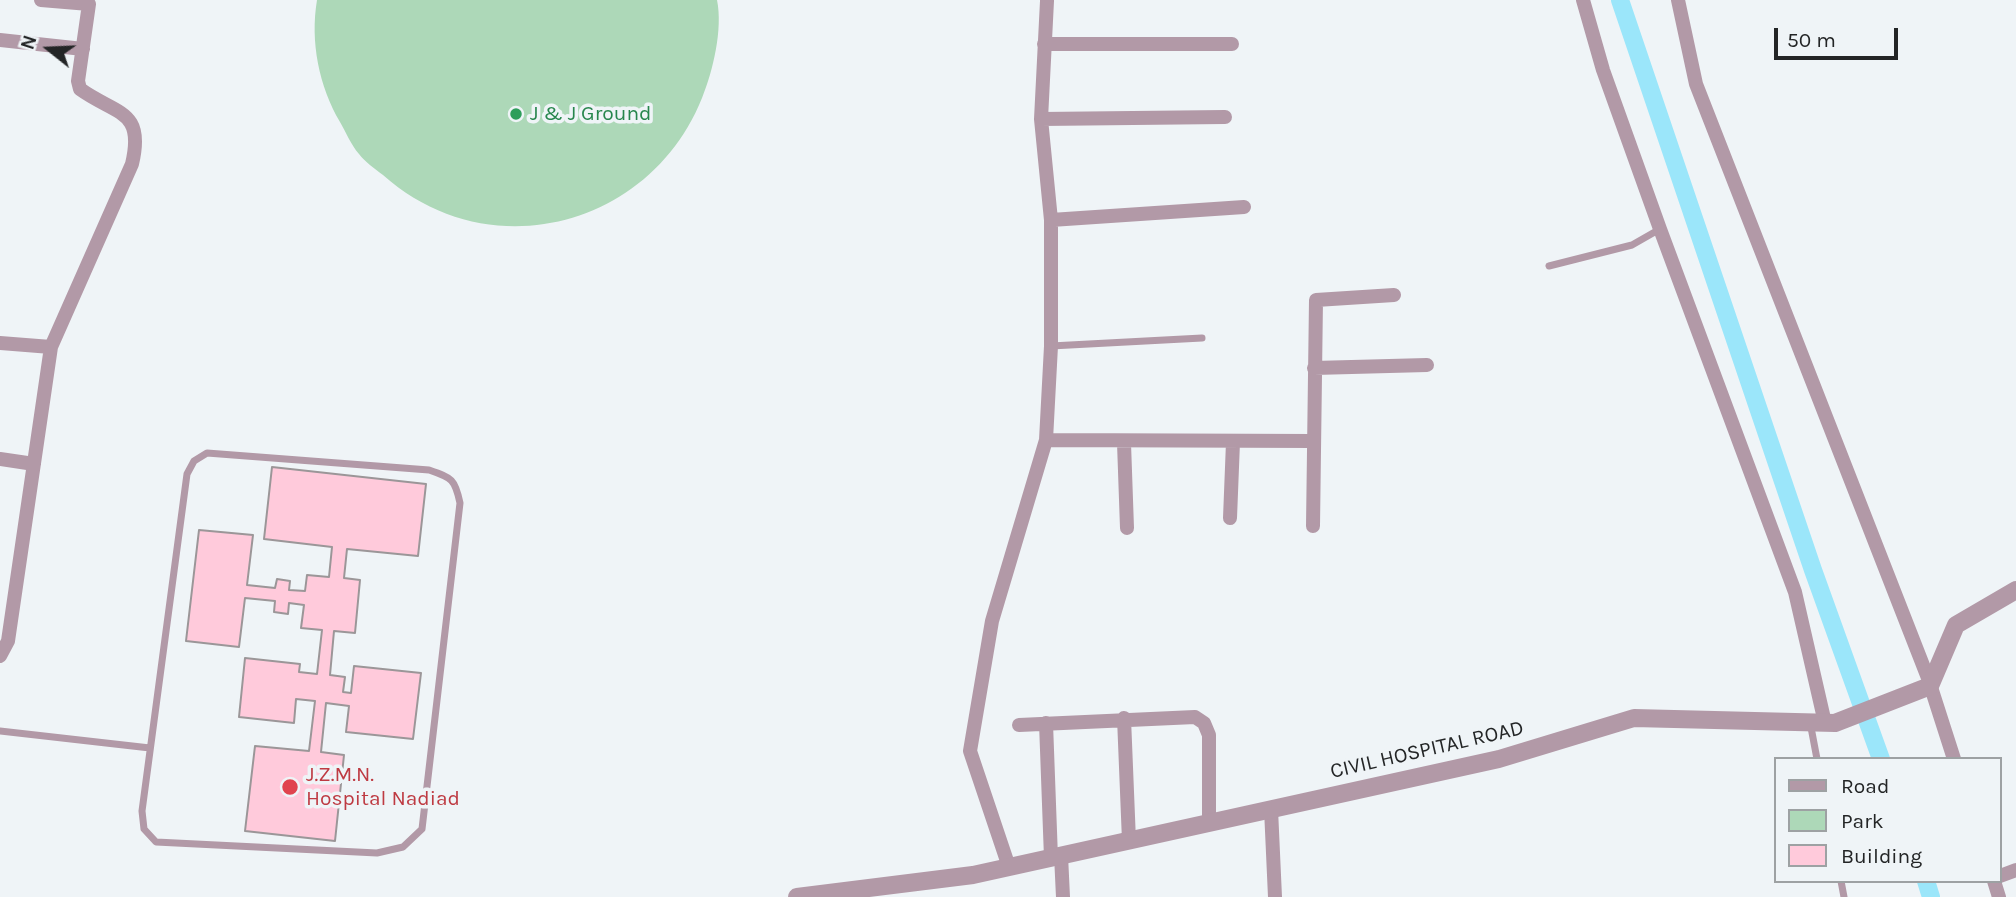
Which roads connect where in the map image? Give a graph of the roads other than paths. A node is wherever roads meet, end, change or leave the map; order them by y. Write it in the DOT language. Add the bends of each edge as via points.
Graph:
graph roads {
  1 [pos="41,0"];
  2 [pos="1583,0"];
  3 [pos="1678,0"];
  4 [pos="1047,1"];
  5 [pos="0,40"];
  6 [pos="1044,44"];
  7 [pos="1232,44"];
  8 [pos="83,49"];
  9 [pos="1226,117"];
  10 [pos="1041,119"];
  11 [pos="1244,207"];
  12 [pos="1051,220"];
  13 [pos="1660,229"];
  14 [pos="1549,266"];
  15 [pos="1394,295"];
  16 [pos="1202,338"];
  17 [pos="0,343"];
  18 [pos="1051,346"];
  19 [pos="51,347"];
  20 [pos="1427,365"];
  21 [pos="1314,368"];
  22 [pos="1046,440"];
  23 [pos="1312,441"];
  24 [pos="1233,442"];
  25 [pos="1124,443"];
  26 [pos="0,459"];
  27 [pos="34,464"];
  28 [pos="1230,518"];
  29 [pos="1313,526"];
  30 [pos="1127,528"];
  31 [pos="2016,590"];
  32 [pos="5,618"];
  33 [pos="0,656"];
  34 [pos="1927,688"];
  35 [pos="1124,718"];
  36 [pos="1046,723"];
  37 [pos="1823,723"];
  38 [pos="1019,725"];
  39 [pos="0,731"];
  40 [pos="150,748"];
  41 [pos="1817,757"];
  42 [pos="1953,757"];
  43 [pos="1271,809"];
  44 [pos="1209,823"];
  45 [pos="1129,841"];
  46 [pos="1056,856"];
  47 [pos="1009,867"];
  48 [pos="837,894"];
  49 [pos="797,897"];
  50 [pos="1063,897"];
  51 [pos="1275,897"];
  1 -- 8 [label="street" via="89,4"];
  2 -- 13 [label="street"];
  3 -- 34 [label="street" via="1696,84"];
  4 -- 6 [label="street"];
  5 -- 8 [label="street"];
  6 -- 7 [label="street"];
  6 -- 10 [label="street"];
  8 -- 19 [label="street" via="80,89 128,117 137,143 132,164"];
  9 -- 10 [label="street"];
  10 -- 12 [label="street"];
  11 -- 12 [label="street"];
  12 -- 18 [label="street"];
  13 -- 14 [label="lane" via="1632,245"];
  13 -- 37 [label="street" via="1795,592"];
  15 -- 21 [label="street" via="1316,300"];
  16 -- 18 [label="lane"];
  17 -- 19 [label="street"];
  18 -- 22 [label="street"];
  19 -- 27 [label="street"];
  20 -- 21 [label="street"];
  21 -- 23 [label="street"];
  22 -- 25 [label="street"];
  22 -- 47 [label="street" via="992,621 970,751"];
  23 -- 24 [label="street"];
  23 -- 29 [label="street"];
  24 -- 25 [label="street"];
  24 -- 28 [label="street"];
  25 -- 30 [label="street"];
  26 -- 27 [label="street"];
  27 -- 32 [label="street"];
  31 -- 34 [label="street" via="1956,625"];
  32 -- 33 [label="street" via="8,641"];
  34 -- 37 [label="street, CIVIL HOSPITAL ROAD"];
  34 -- 42 [label="street"];
  35 -- 36 [label="street"];
  35 -- 44 [label="street" via="1195,718 1204,723 1209,735"];
  35 -- 45 [label="street"];
  36 -- 38 [label="street"];
  36 -- 46 [label="street"];
  37 -- 41 [label="lane"];
  37 -- 43 [label="street, CIVIL HOSPITAL ROAD" via="1634,718 1499,759"];
  39 -- 40 [label="lane"];
  40 -- 40 [label="lane" via="187,474 194,461 207,453 429,470 456,484 460,503 422,829 403,847 377,853 156,842 144,829 142,811"];
  43 -- 44 [label="street, CIVIL HOSPITAL ROAD"];
  43 -- 51 [label="street"];
  44 -- 45 [label="street, CIVIL HOSPITAL ROAD"];
  45 -- 46 [label="street, CIVIL HOSPITAL ROAD"];
  46 -- 47 [label="street, CIVIL HOSPITAL ROAD"];
  46 -- 50 [label="street"];
  47 -- 48 [label="street, CIVIL HOSPITAL ROAD"];
  48 -- 49 [label="street, CIVIL HOSPITAL ROAD"];
}
